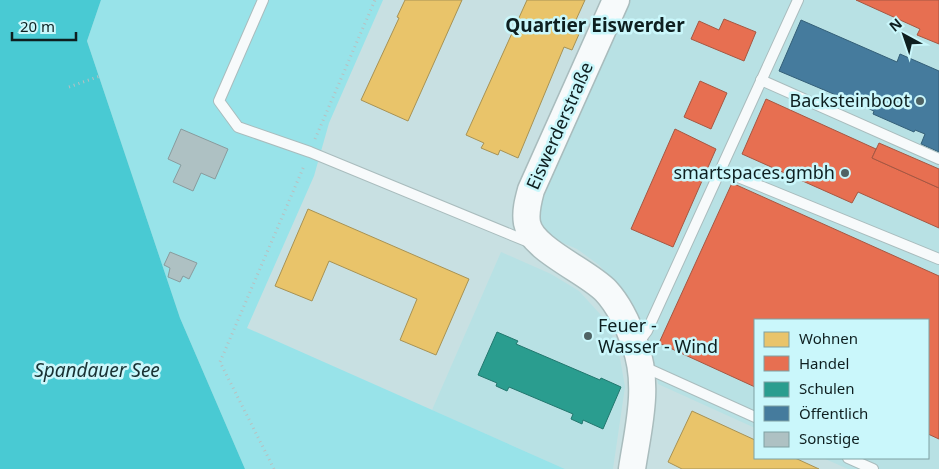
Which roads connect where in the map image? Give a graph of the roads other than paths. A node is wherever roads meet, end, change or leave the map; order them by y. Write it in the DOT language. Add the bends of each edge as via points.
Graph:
graph roads {
  1 [pos="263,0"];
  2 [pos="616,0"];
  3 [pos="798,0"];
  4 [pos="761,80"];
  5 [pos="939,159"];
  6 [pos="721,170"];
  7 [pos="545,249"];
  8 [pos="939,259"];
  9 [pos="638,356"];
  10 [pos="754,416"];
  11 [pos="850,459"];
  12 [pos="632,469"];
  13 [pos="873,469"];
  1 -- 7 [label="lane, Eiswerderstraße" via="219,101 238,127 310,152"];
  2 -- 7 [label="street, Eiswerderstraße" via="531,190 526,208 527,225"];
  3 -- 4 [label="lane"];
  4 -- 5 [label="lane"];
  4 -- 6 [label="lane"];
  6 -- 8 [label="lane"];
  6 -- 9 [label="lane" via="646,331"];
  7 -- 9 [label="street, Eiswerderstraße" via="590,277 607,292 624,318"];
  9 -- 10 [label="lane"];
  9 -- 12 [label="street, Eiswerderstraße" via="643,378 642,405"];
  11 -- 13 [label="lane"];
}
